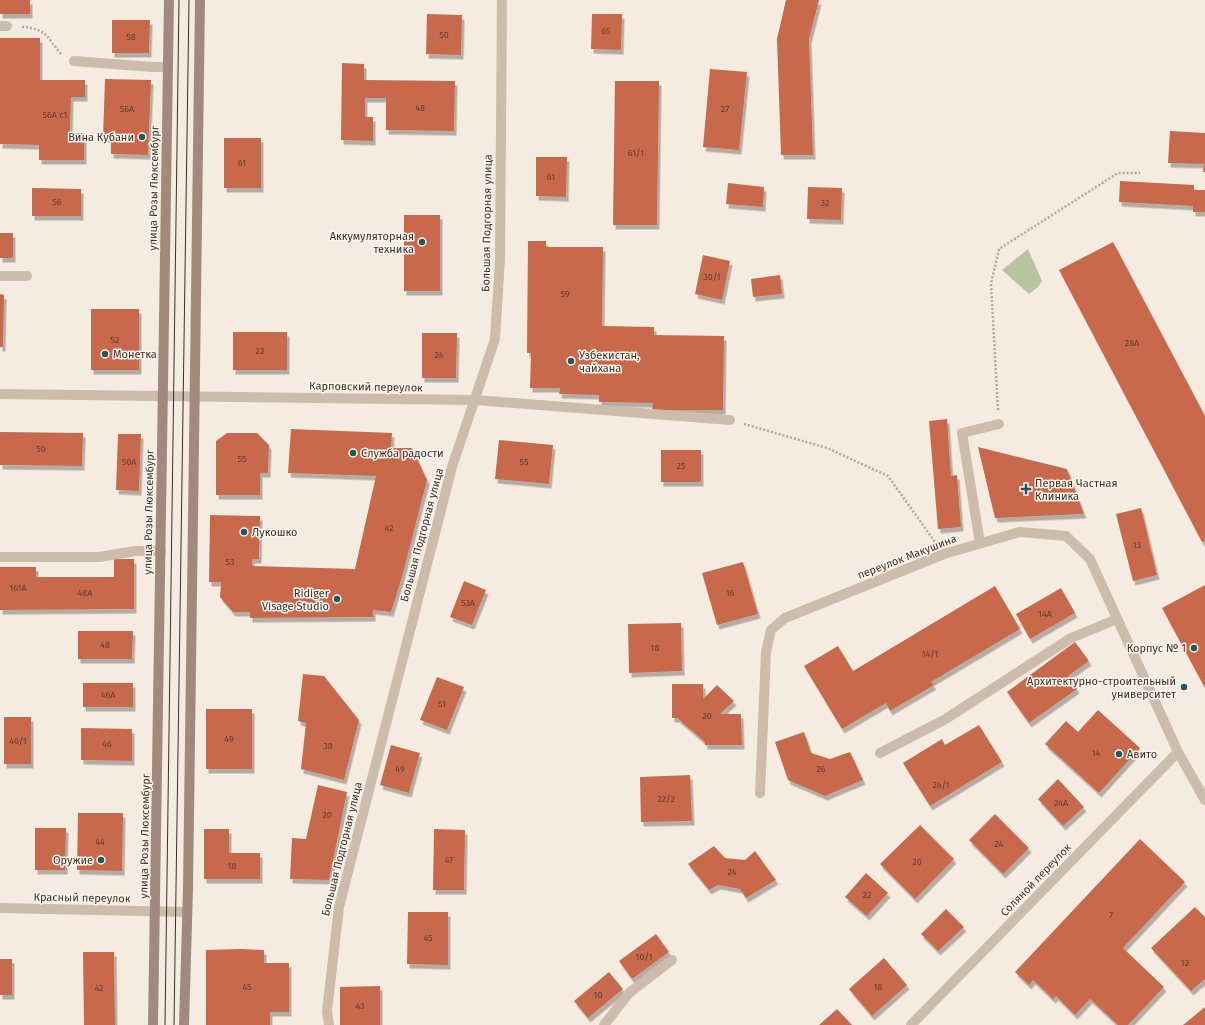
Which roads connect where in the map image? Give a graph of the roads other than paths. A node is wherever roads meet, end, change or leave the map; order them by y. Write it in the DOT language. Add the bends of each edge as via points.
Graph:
graph roads {
  1 [pos="169,0"];
  2 [pos="200,0"];
  3 [pos="502,0"];
  4 [pos="74,61"];
  5 [pos="168,67"];
  6 [pos="0,276"];
  7 [pos="27,276"];
  8 [pos="0,394"];
  9 [pos="163,396"];
  10 [pos="194,397"];
  11 [pos="475,400"];
  12 [pos="730,420"];
  13 [pos="999,424"];
  14 [pos="980,543"];
  15 [pos="161,551"];
  16 [pos="0,557"];
  17 [pos="1117,619"];
  18 [pos="1178,752"];
  19 [pos="880,753"];
  20 [pos="760,793"];
  21 [pos="1205,800"];
  22 [pos="0,908"];
  23 [pos="156,911"];
  24 [pos="187,912"];
  25 [pos="672,960"];
  26 [pos="153,1025"];
  27 [pos="184,1025"];
  28 [pos="329,1025"];
  29 [pos="604,1025"];
  30 [pos="911,1025"];
  1 -- 5 [label="main road, улица Розы Люксембург"];
  2 -- 10 [label="main road"];
  3 -- 11 [label="street, Большая Подгорная улица" via="500,259 496,332"];
  4 -- 5 [label="street"];
  5 -- 9 [label="main road, улица Розы Люксембург"];
  6 -- 7 [label="street"];
  8 -- 9 [label="street, Карповский переулок"];
  9 -- 10 [label="street, Карповский переулок"];
  9 -- 15 [label="main road, улица Розы Люксембург"];
  10 -- 11 [label="street, Карповский переулок"];
  10 -- 24 [label="main road"];
  11 -- 12 [label="street, Карповский переулок"];
  11 -- 28 [label="street, Большая Подгорная улица" via="452,467 338,906 327,1011"];
  13 -- 14 [label="street" via="962,432"];
  14 -- 17 [label="street, переулок Макушина" via="1020,532 1066,536 1090,559"];
  14 -- 20 [label="street, переулок Макушина" via="944,554 784,618 771,630 766,652"];
  15 -- 16 [label="street" via="135,551 99,557"];
  15 -- 23 [label="main road, улица Розы Люксембург"];
  17 -- 18 [label="street, переулок Макушина"];
  17 -- 19 [label="street" via="1071,638 944,720"];
  18 -- 21 [label="street, переулок Макушина"];
  18 -- 30 [label="street, Соляной переулок"];
  22 -- 23 [label="street, Красный переулок"];
  23 -- 24 [label="street, Красный переулок"];
  23 -- 26 [label="main road, улица Розы Люксембург"];
  24 -- 27 [label="main road"];
  25 -- 29 [label="street" via="629,993"];
}
